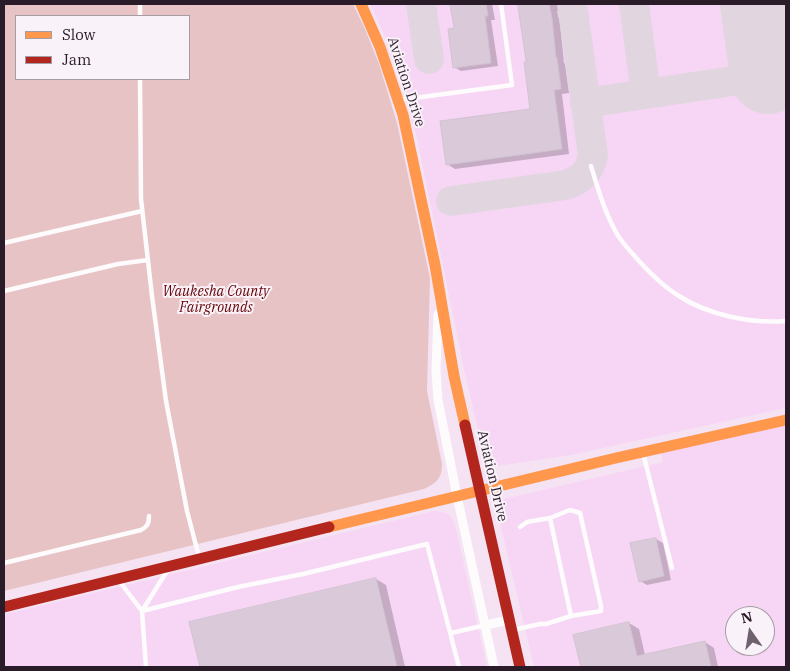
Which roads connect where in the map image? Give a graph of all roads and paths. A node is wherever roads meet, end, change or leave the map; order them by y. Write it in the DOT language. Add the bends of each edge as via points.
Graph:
graph roads {
  1 [pos="361,4"];
  2 [pos="501,4"];
  3 [pos="140,80"];
  4 [pos="398,100"];
  5 [pos="591,166"];
  6 [pos="142,211"];
  7 [pos="4,243"];
  8 [pos="148,260"];
  9 [pos="439,290"];
  10 [pos="4,292"];
  11 [pos="786,321"];
  12 [pos="786,420"];
  13 [pos="643,452"];
  14 [pos="480,490"];
  15 [pos="457,496"];
  16 [pos="149,516"];
  17 [pos="550,518"];
  18 [pos="520,527"];
  19 [pos="199,559"];
  20 [pos="4,563"];
  21 [pos="170,566"];
  22 [pos="672,568"];
  23 [pos="117,579"];
  24 [pos="4,607"];
  25 [pos="142,611"];
  26 [pos="572,616"];
  27 [pos="486,625"];
  28 [pos="511,625"];
  29 [pos="451,632"];
  30 [pos="146,667"];
  31 [pos="459,667"];
  32 [pos="494,667"];
  33 [pos="520,667"];
  1 -- 4 [label="street, Aviation Drive"];
  2 -- 4 [label="lane" via="512,84"];
  3 -- 6 [label="lane"];
  4 -- 9 [label="street, Aviation Drive"];
  5 -- 11 [label="lane" via="603,204 618,235 654,277 680,297 703,308 738,318"];
  6 -- 7 [label="lane"];
  6 -- 8 [label="lane"];
  8 -- 10 [label="lane" via="118,264"];
  8 -- 19 [label="lane" via="166,401"];
  9 -- 14 [label="street, Aviation Drive" via="454,376"];
  9 -- 15 [label="street, Aviation Drive" via="438,400"];
  12 -- 13 [label="street"];
  13 -- 14 [label="street"];
  13 -- 22 [label="lane"];
  14 -- 15 [label="street"];
  14 -- 28 [label="street, Aviation Drive"];
  15 -- 19 [label="street"];
  15 -- 27 [label="street, Aviation Drive"];
  16 -- 20 [label="lane" via="146,528 141,530"];
  17 -- 18 [label="lane" via="527,522"];
  17 -- 26 [label="lane"];
  17 -- 26 [label="lane" via="570,510 580,513 601,606 601,611"];
  19 -- 21 [label="street"];
  21 -- 23 [label="street"];
  21 -- 25 [label="lane"];
  23 -- 24 [label="street"];
  23 -- 25 [label="lane"];
  25 -- 29 [label="lane" via="427,544"];
  25 -- 30 [label="lane"];
  26 -- 28 [label="lane" via="546,624"];
  27 -- 28 [label="street"];
  27 -- 29 [label="lane"];
  27 -- 32 [label="street, Aviation Drive"];
  28 -- 33 [label="street, Aviation Drive"];
  29 -- 31 [label="lane"];
}
